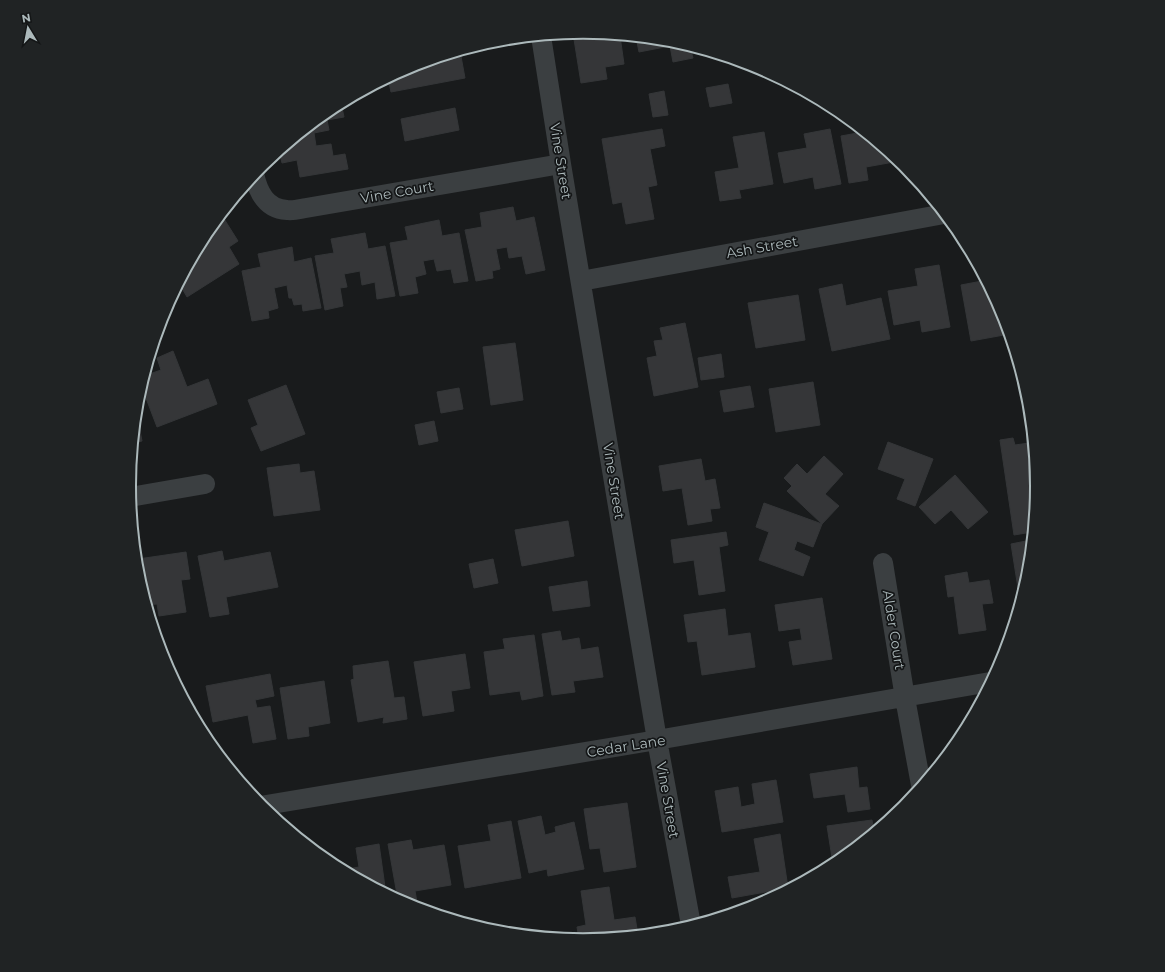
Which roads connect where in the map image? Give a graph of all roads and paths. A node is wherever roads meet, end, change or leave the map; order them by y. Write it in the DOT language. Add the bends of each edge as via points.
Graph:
graph roads {
  1 [pos="542,41"];
  2 [pos="560,164"];
  3 [pos="255,181"];
  4 [pos="938,215"];
  5 [pos="581,280"];
  6 [pos="205,484"];
  7 [pos="136,496"];
  8 [pos="883,563"];
  9 [pos="983,683"];
  10 [pos="905,698"];
  11 [pos="657,740"];
  12 [pos="920,780"];
  13 [pos="269,805"];
  14 [pos="690,920"];
  1 -- 2 [label="street, Vine Street"];
  2 -- 3 [label="street, Vine Court" via="286,210 272,207 264,200"];
  2 -- 5 [label="street, Vine Street"];
  4 -- 5 [label="street, Ash Street"];
  5 -- 11 [label="street, Vine Street"];
  6 -- 7 [label="street"];
  8 -- 10 [label="street, Alder Court"];
  9 -- 10 [label="street, Cedar Lane"];
  10 -- 11 [label="street, Cedar Lane"];
  10 -- 12 [label="street, Alder Court"];
  11 -- 13 [label="street, Cedar Lane"];
  11 -- 14 [label="street, Vine Street"];
}
